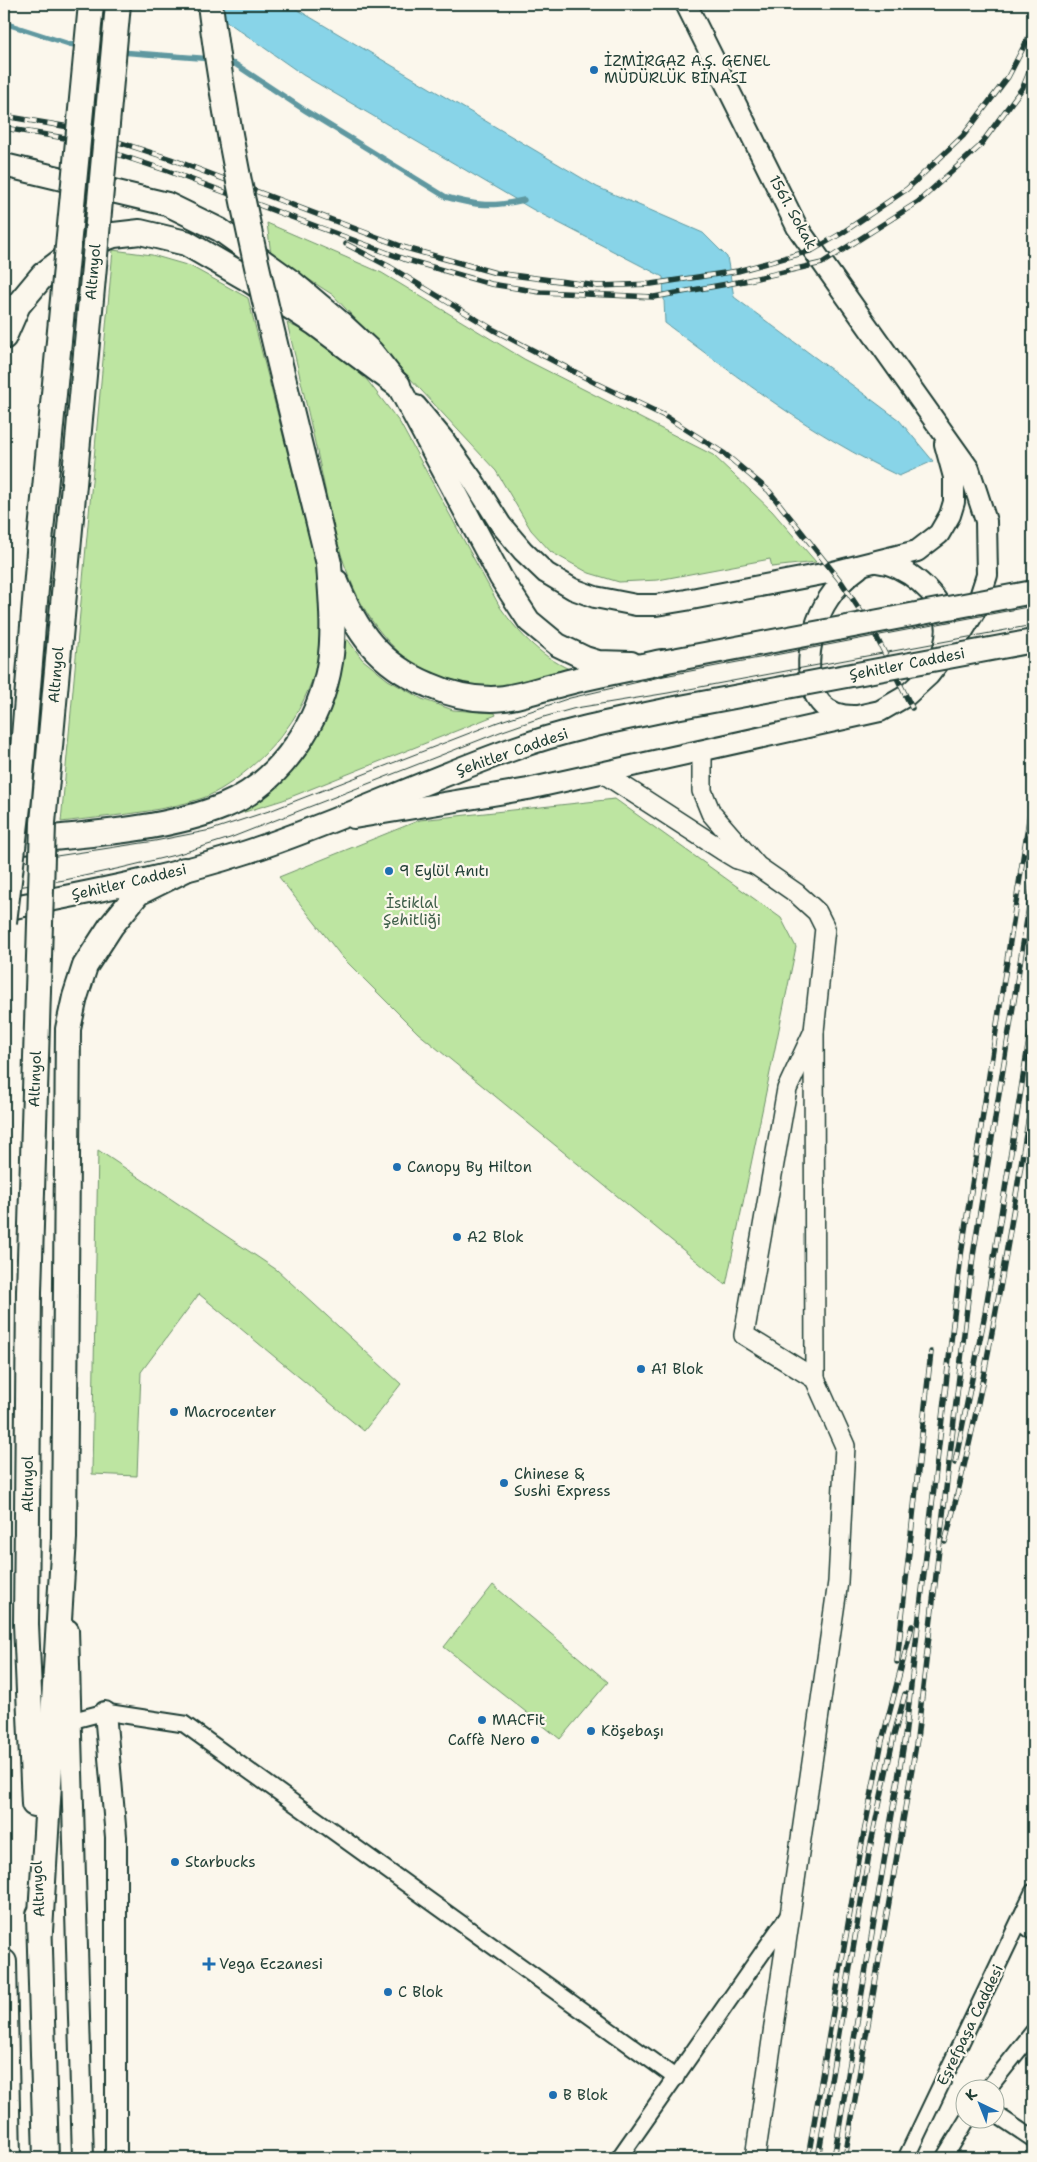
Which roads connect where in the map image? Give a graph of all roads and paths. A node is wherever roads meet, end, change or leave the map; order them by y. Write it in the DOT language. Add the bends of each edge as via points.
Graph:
graph roads {
  1 [pos="91,4"];
  2 [pos="118,4"];
  3 [pos="210,4"];
  4 [pos="686,4"];
  5 [pos="4,165"];
  6 [pos="4,337"];
  7 [pos="398,385"];
  8 [pos="941,430"];
  9 [pos="329,564"];
  10 [pos="869,564"];
  11 [pos="1033,592"];
  12 [pos="1033,641"];
  13 [pos="662,662"];
  14 [pos="936,665"];
  15 [pos="861,716"];
  16 [pos="702,751"];
  17 [pos="603,772"];
  18 [pos="332,822"];
  19 [pos="4,843"];
  20 [pos="757,866"];
  21 [pos="184,870"];
  22 [pos="4,909"];
  23 [pos="4,922"];
  24 [pos="814,1031"];
  25 [pos="815,1379"];
  26 [pos="64,1538"];
  27 [pos="105,1712"];
  28 [pos="71,1721"];
  29 [pos="1033,1892"];
  30 [pos="788,1916"];
  31 [pos="1020,1921"];
  32 [pos="40,1931"];
  33 [pos="1033,1932"];
  34 [pos="4,1962"];
  35 [pos="1033,2032"];
  36 [pos="676,2078"];
  37 [pos="996,2080"];
  38 [pos="1004,2119"];
  39 [pos="962,2130"];
  40 [pos="1033,2139"];
  41 [pos="8,2158"];
  42 [pos="46,2158"];
  43 [pos="83,2158"];
  44 [pos="116,2158"];
  45 [pos="619,2158"];
  46 [pos="755,2158"];
  47 [pos="906,2158"];
  48 [pos="944,2158"];
  1 -- 23 [label="highway, Altınyol, bridge" via="38,552 19,798"];
  2 -- 32 [label="highway, Altınyol, bridge" via="43,823 29,1292 26,1624"];
  3 -- 9 [label="highway, bridge" via="228,125 248,220"];
  4 -- 8 [label="main road, 1561. Sokak" via="797,227"];
  5 -- 7 [label="main road" via="167,204 220,230 290,280 342,324 372,352"];
  6 -- 7 [label="highway" via="18,305 43,275 80,247 140,232 186,243 245,276"];
  7 -- 10 [label="main road" via="444,440 512,538 546,573 573,589 617,602 656,605"];
  7 -- 13 [label="main road" via="501,578 529,621 558,645 585,658 617,664"];
  8 -- 10 [label="main road" via="956,490 945,524 934,539 917,551"];
  8 -- 14 [label="main road, 1561. Sokak" via="972,478 986,520 988,560 984,589 976,610"];
  9 -- 13 [label="highway" via="357,626 385,659 407,676 462,697 513,697"];
  9 -- 19 [label="highway" via="333,623 324,691 298,742 280,766 255,788 225,806 149,826"];
  10 -- 14 [label="main road" via="887,563 906,573 940,606 947,629"];
  10 -- 15 [label="main road" via="847,577 829,598 816,624 808,656 810,680 824,705 838,714"];
  11 -- 13 [label="main road, bridge"];
  12 -- 18 [label="main road, Şehitler Caddesi, bridge" via="607,722 517,747"];
  14 -- 15 [label="main road" via="893,705"];
  15 -- 16 [label="main road"];
  16 -- 17 [label="main road"];
  16 -- 20 [label="street" via="702,791 711,813"];
  17 -- 18 [label="main road" via="528,789"];
  17 -- 20 [label="street" via="722,850"];
  18 -- 21 [label="main road, Şehitler Caddesi"];
  20 -- 24 [label="street" via="817,912 825,928"];
  21 -- 22 [label="main road, Şehitler Caddesi"];
  21 -- 26 [label="highway" via="138,894 111,926 85,966 74,997 68,1029"];
  24 -- 25 [label="street"];
  24 -- 25 [label="street" via="787,1089 744,1334"];
  25 -- 30 [label="street" via="844,1446 839,1573"];
  26 -- 28 [label="main road"];
  26 -- 32 [label="highway"];
  27 -- 28 [label="street"];
  27 -- 36 [label="street" via="184,1724"];
  27 -- 44 [label="main road" via="116,1837"];
  28 -- 43 [label="main road"];
  29 -- 31 [label="street, Eşrefpaşa Caddesi"];
  30 -- 36 [label="street"];
  30 -- 46 [label="street"];
  31 -- 33 [label="street"];
  31 -- 47 [label="street, Eşrefpaşa Caddesi"];
  32 -- 42 [label="highway, Altınyol"];
  34 -- 41 [label="highway"];
  35 -- 37 [label="street"];
  36 -- 45 [label="street"];
  38 -- 40 [label="street"];
  39 -- 48 [label="street"];
}
